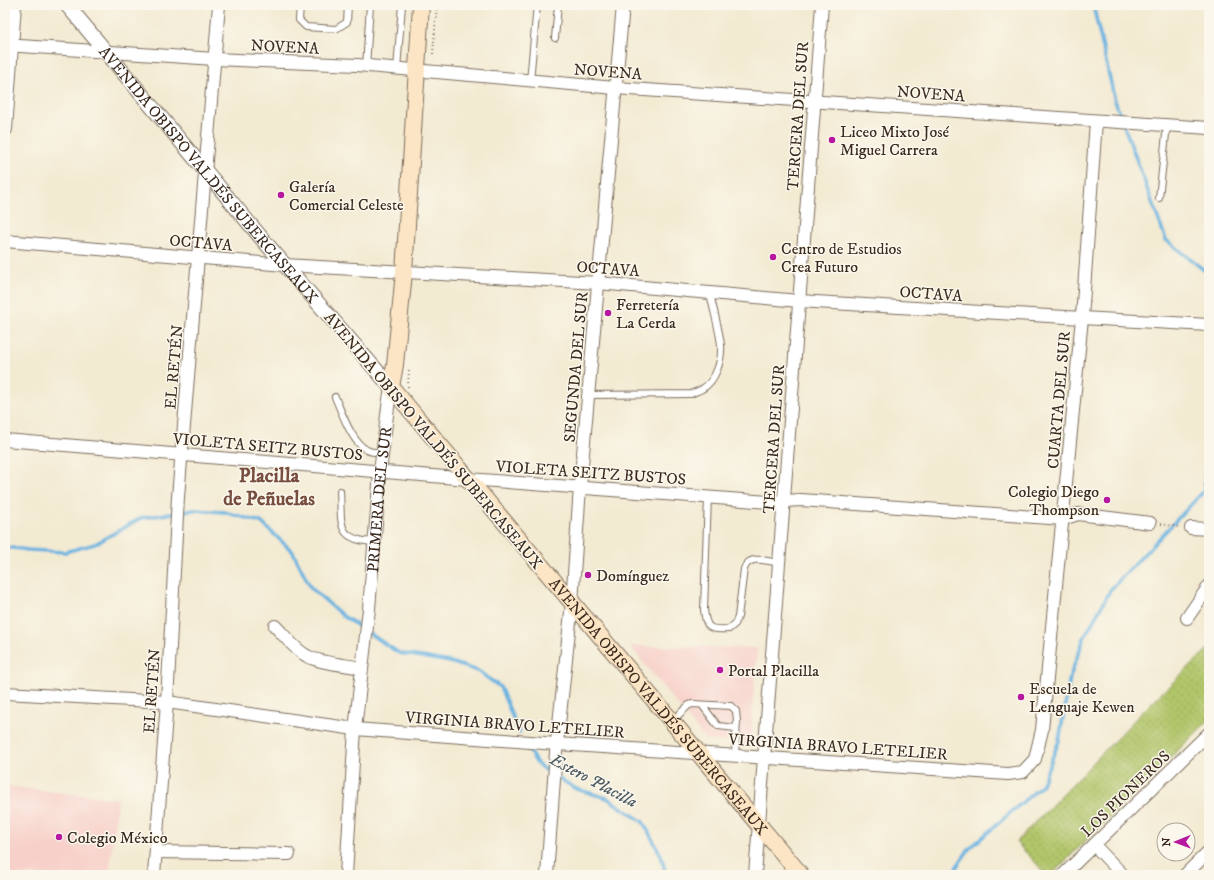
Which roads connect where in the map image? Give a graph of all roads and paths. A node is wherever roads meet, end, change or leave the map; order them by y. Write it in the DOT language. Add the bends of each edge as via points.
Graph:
graph roads {
  1 [pos="14,5"];
  2 [pos="67,5"];
  3 [pos="219,5"];
  4 [pos="300,5"];
  5 [pos="348,5"];
  6 [pos="370,5"];
  7 [pos="402,5"];
  8 [pos="421,5"];
  9 [pos="537,5"];
  10 [pos="558,5"];
  11 [pos="623,5"];
  12 [pos="822,5"];
  13 [pos="555,38"];
  14 [pos="8,45"];
  15 [pos="105,51"];
  16 [pos="215,59"];
  17 [pos="366,66"];
  18 [pos="397,69"];
  19 [pos="417,71"];
  20 [pos="530,81"];
  21 [pos="616,88"];
  22 [pos="814,101"];
  23 [pos="1096,121"];
  24 [pos="1167,125"];
  25 [pos="1209,128"];
  26 [pos="5,129"];
  27 [pos="206,170"];
  28 [pos="1159,198"];
  29 [pos="5,241"];
  30 [pos="198,258"];
  31 [pos="285,265"];
  32 [pos="404,272"];
  33 [pos="598,283"];
  34 [pos="710,293"];
  35 [pos="799,301"];
  36 [pos="1082,318"];
  37 [pos="1207,324"];
  38 [pos="391,388"];
  39 [pos="588,395"];
  40 [pos="335,397"];
  41 [pos="5,440"];
  42 [pos="383,452"];
  43 [pos="182,455"];
  44 [pos="380,472"];
  45 [pos="468,479"];
  46 [pos="580,487"];
  47 [pos="340,491"];
  48 [pos="708,497"];
  49 [pos="784,501"];
  50 [pos="1063,519"];
  51 [pos="1150,523"];
  52 [pos="1191,528"];
  53 [pos="1209,529"];
  54 [pos="374,542"];
  55 [pos="779,563"];
  56 [pos="1209,586"];
  57 [pos="572,602"];
  58 [pos="1187,618"];
  59 [pos="275,626"];
  60 [pos="362,668"];
  61 [pos="5,693"];
  62 [pos="167,702"];
  63 [pos="702,705"];
  64 [pos="672,721"];
  65 [pos="355,728"];
  66 [pos="736,728"];
  67 [pos="1209,733"];
  68 [pos="556,748"];
  69 [pos="698,753"];
  70 [pos="735,755"];
  71 [pos="764,757"];
  72 [pos="1023,772"];
  73 [pos="759,825"];
  74 [pos="1094,845"];
  75 [pos="1209,851"];
  76 [pos="156,852"];
  77 [pos="289,854"];
  78 [pos="154,875"];
  79 [pos="346,875"];
  80 [pos="547,875"];
  81 [pos="755,875"];
  82 [pos="801,875"];
  83 [pos="1063,875"];
  84 [pos="1123,875"];
  85 [pos="1185,875"];
  1 -- 14 [label="street"];
  2 -- 15 [label="street, AVENIDA OBISPO VALDÉS SUBERCASEAUX"];
  3 -- 16 [label="street, EL RETÉN"];
  4 -- 5 [label="lane" via="299,20 306,28 336,29 347,22"];
  6 -- 17 [label="lane"];
  7 -- 18 [label="lane"];
  8 -- 19 [label="main road, PRIMERA DEL SUR"];
  9 -- 20 [label="lane"];
  10 -- 13 [label="lane"];
  11 -- 21 [label="street, SEGUNDA DEL SUR"];
  12 -- 22 [label="street, TERCERA DEL SUR"];
  14 -- 15 [label="street, NOVENA"];
  14 -- 26 [label="street"];
  15 -- 16 [label="street, NOVENA"];
  15 -- 27 [label="street, AVENIDA OBISPO VALDÉS SUBERCASEAUX"];
  16 -- 17 [label="street, NOVENA"];
  16 -- 27 [label="street, EL RETÉN"];
  17 -- 18 [label="street, NOVENA"];
  18 -- 19 [label="street, NOVENA"];
  19 -- 20 [label="street, NOVENA"];
  19 -- 32 [label="main road, PRIMERA DEL SUR"];
  20 -- 21 [label="street, NOVENA"];
  21 -- 22 [label="street, NOVENA"];
  21 -- 33 [label="street, SEGUNDA DEL SUR"];
  22 -- 23 [label="street, NOVENA"];
  22 -- 35 [label="street, TERCERA DEL SUR"];
  23 -- 24 [label="street, NOVENA"];
  23 -- 36 [label="street, CUARTA DEL SUR"];
  24 -- 25 [label="street, NOVENA"];
  24 -- 28 [label="lane"];
  27 -- 30 [label="street, EL RETÉN"];
  27 -- 31 [label="street, AVENIDA OBISPO VALDÉS SUBERCASEAUX"];
  29 -- 30 [label="street, OCTAVA"];
  30 -- 31 [label="street, OCTAVA"];
  30 -- 43 [label="street, EL RETÉN"];
  31 -- 32 [label="street, OCTAVA"];
  31 -- 38 [label="street, AVENIDA OBISPO VALDÉS SUBERCASEAUX"];
  32 -- 33 [label="street, OCTAVA"];
  32 -- 38 [label="main road, PRIMERA DEL SUR"];
  33 -- 34 [label="street, OCTAVA"];
  33 -- 39 [label="street, SEGUNDA DEL SUR"];
  34 -- 35 [label="street, OCTAVA"];
  34 -- 39 [label="lane" via="721,346 715,374 708,385 691,394"];
  35 -- 36 [label="street, OCTAVA"];
  35 -- 49 [label="street, TERCERA DEL SUR"];
  36 -- 37 [label="street, OCTAVA"];
  36 -- 50 [label="street, CUARTA DEL SUR"];
  38 -- 42 [label="street, PRIMERA DEL SUR"];
  38 -- 45 [label="main road, AVENIDA OBISPO VALDÉS SUBERCASEAUX"];
  39 -- 46 [label="street, SEGUNDA DEL SUR"];
  40 -- 42 [label="lane" via="353,436 361,447 369,452"];
  41 -- 43 [label="street, VIOLETA SEITZ BUSTOS"];
  42 -- 44 [label="street, PRIMERA DEL SUR"];
  43 -- 44 [label="street, VIOLETA SEITZ BUSTOS"];
  43 -- 62 [label="street, EL RETÉN"];
  44 -- 45 [label="street, VIOLETA SEITZ BUSTOS"];
  44 -- 54 [label="street, PRIMERA DEL SUR"];
  45 -- 46 [label="street, VIOLETA SEITZ BUSTOS"];
  45 -- 57 [label="main road, AVENIDA OBISPO VALDÉS SUBERCASEAUX"];
  46 -- 48 [label="street, VIOLETA SEITZ BUSTOS"];
  46 -- 57 [label="street, SEGUNDA DEL SUR"];
  47 -- 54 [label="lane" via="342,527 345,532 349,537"];
  48 -- 49 [label="street, VIOLETA SEITZ BUSTOS"];
  48 -- 55 [label="lane" via="704,609 707,625 712,628 729,629 735,624 745,564 749,560"];
  49 -- 50 [label="street, VIOLETA SEITZ BUSTOS" via="801,500"];
  49 -- 55 [label="street, TERCERA DEL SUR"];
  50 -- 51 [label="street, VIOLETA SEITZ BUSTOS" via="1078,514"];
  50 -- 72 [label="street, CUARTA DEL SUR" via="1042,730 1035,758"];
  51 -- 52 [label="path"];
  52 -- 53 [label="street"];
  54 -- 60 [label="street, PRIMERA DEL SUR"];
  55 -- 71 [label="street, TERCERA DEL SUR"];
  56 -- 58 [label="street"];
  57 -- 64 [label="main road, AVENIDA OBISPO VALDÉS SUBERCASEAUX"];
  57 -- 68 [label="street, SEGUNDA DEL SUR"];
  59 -- 60 [label="street" via="306,656"];
  60 -- 65 [label="street, PRIMERA DEL SUR"];
  61 -- 62 [label="street, VIRGINIA BRAVO LETELIER"];
  62 -- 65 [label="street, VIRGINIA BRAVO LETELIER"];
  62 -- 76 [label="street, EL RETÉN"];
  63 -- 64 [label="lane" via="689,705"];
  63 -- 66 [label="lane" via="718,726"];
  63 -- 66 [label="lane" via="731,706 736,711"];
  64 -- 69 [label="main road, AVENIDA OBISPO VALDÉS SUBERCASEAUX"];
  65 -- 68 [label="street, VIRGINIA BRAVO LETELIER"];
  65 -- 79 [label="street, PRIMERA DEL SUR"];
  66 -- 70 [label="lane"];
  67 -- 74 [label="street, LOS PIONEROS"];
  68 -- 69 [label="street, VIRGINIA BRAVO LETELIER"];
  68 -- 80 [label="street, SEGUNDA DEL SUR"];
  69 -- 70 [label="street, VIRGINIA BRAVO LETELIER"];
  69 -- 73 [label="main road, AVENIDA OBISPO VALDÉS SUBERCASEAUX"];
  70 -- 71 [label="street, VIRGINIA BRAVO LETELIER"];
  71 -- 72 [label="street, VIRGINIA BRAVO LETELIER" via="1008,774"];
  71 -- 73 [label="street, TERCERA DEL SUR"];
  73 -- 81 [label="street, TERCERA DEL SUR"];
  73 -- 82 [label="main road, AVENIDA OBISPO VALDÉS SUBERCASEAUX"];
  74 -- 83 [label="street, LOS PIONEROS"];
  74 -- 84 [label="street"];
  75 -- 85 [label="street"];
  76 -- 77 [label="street"];
  76 -- 78 [label="street, EL RETÉN"];
}
